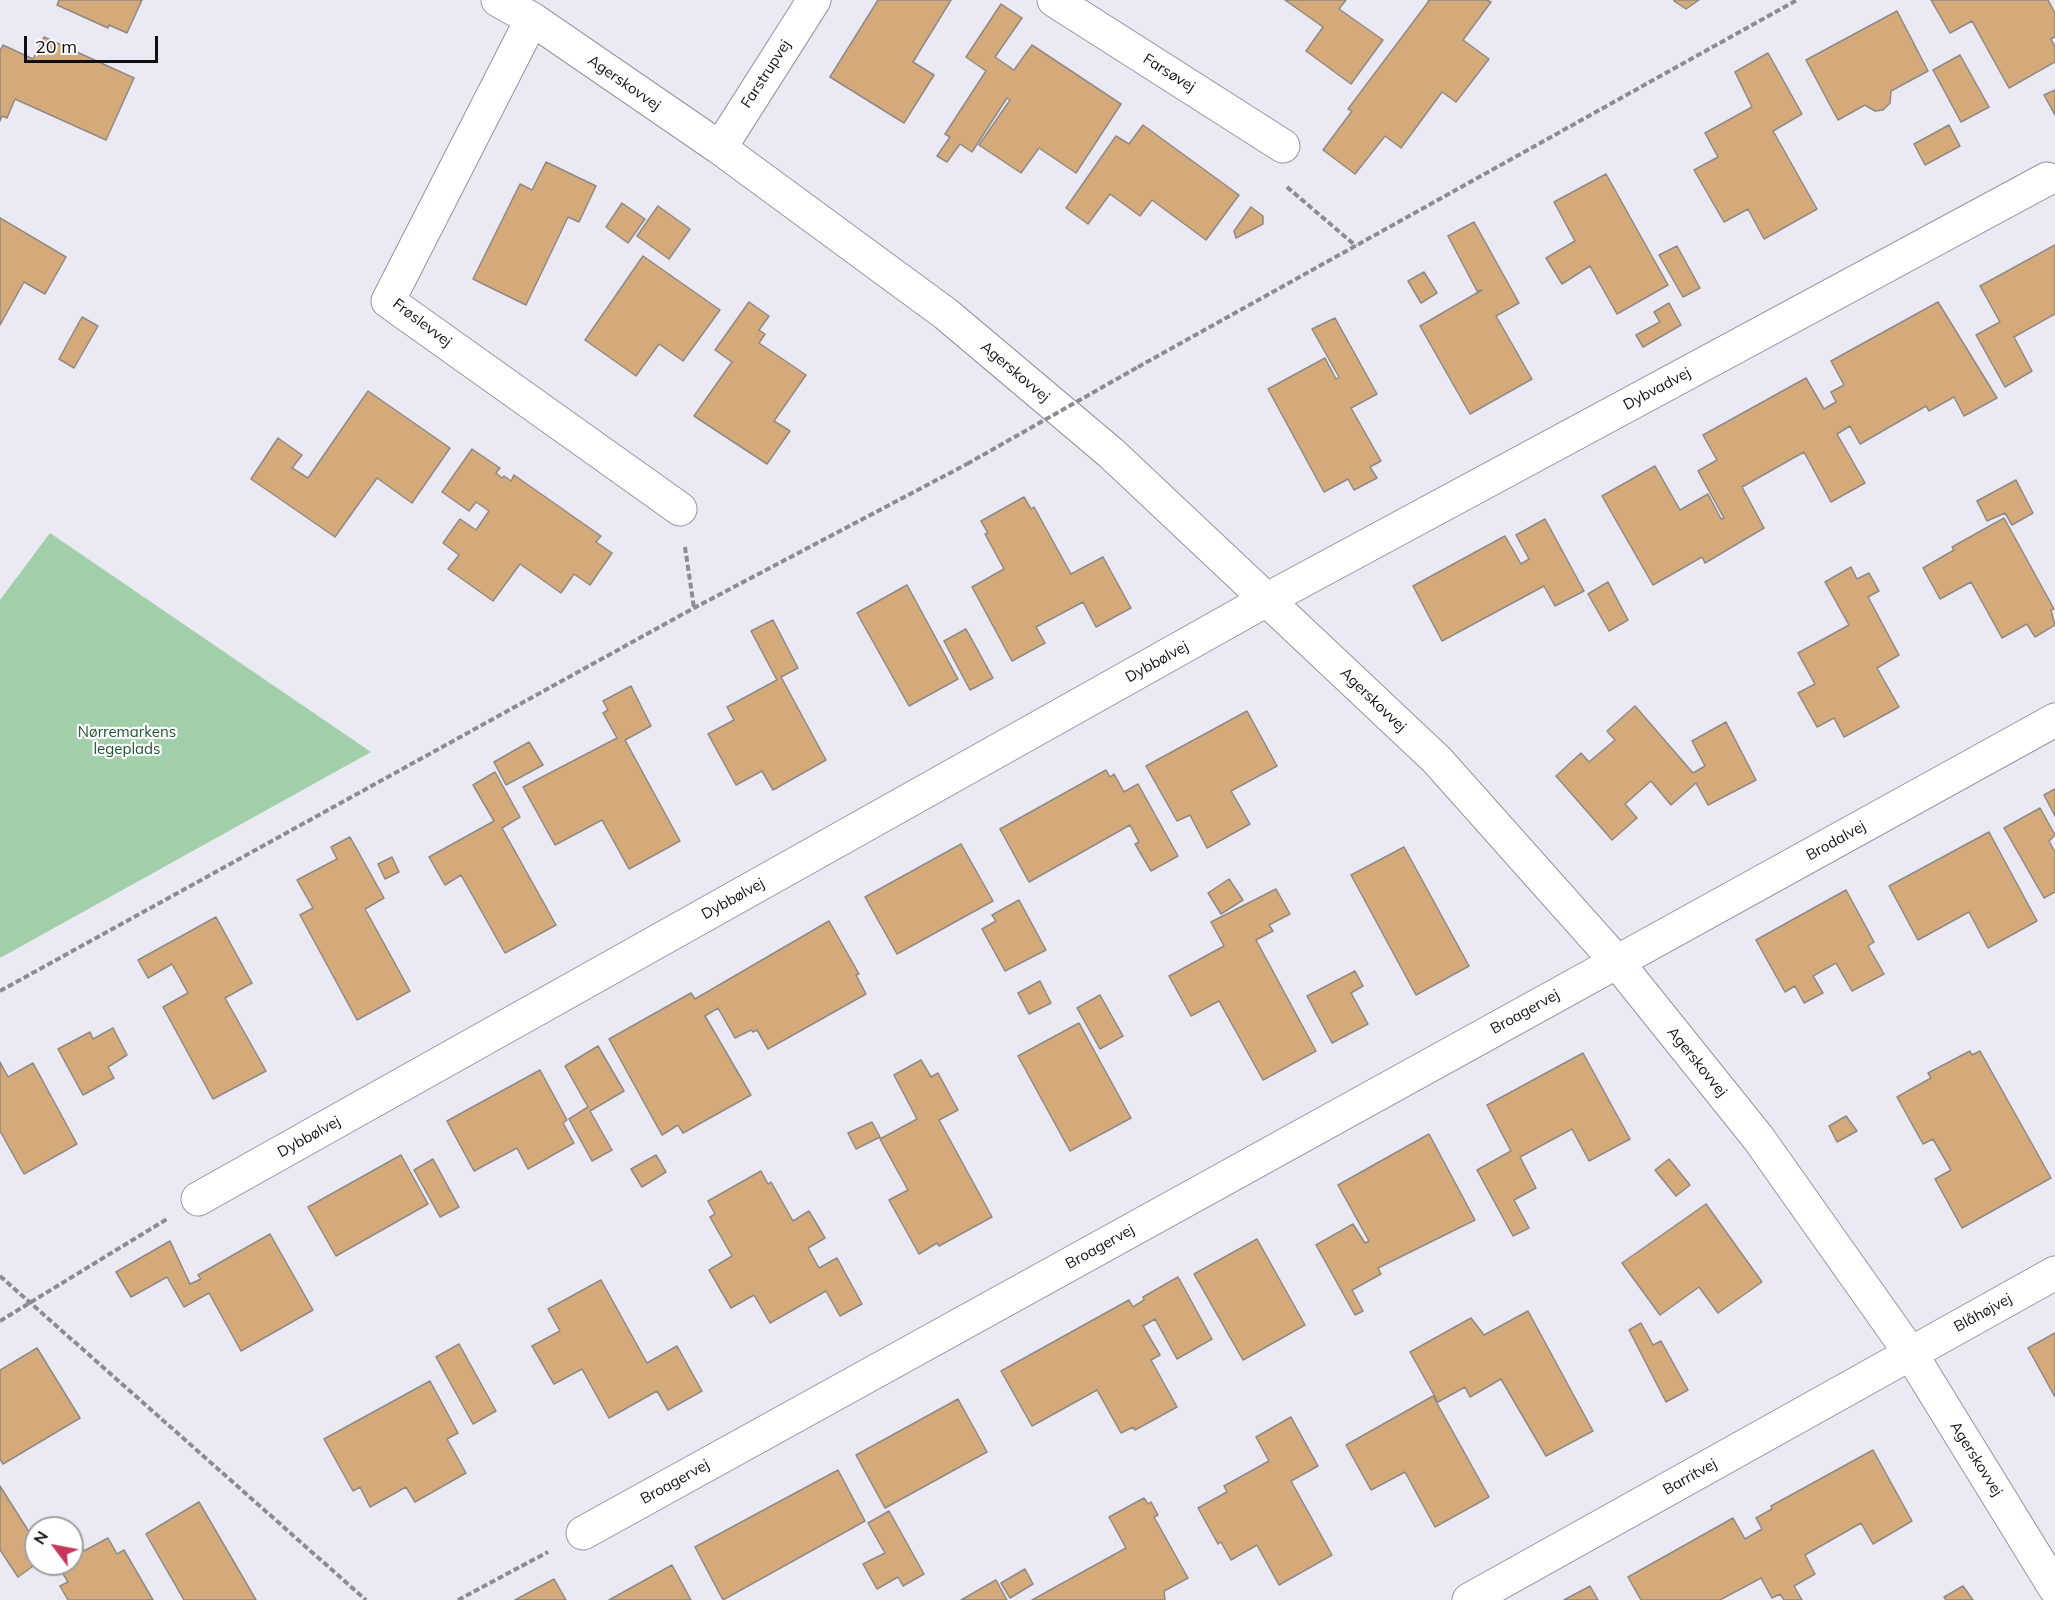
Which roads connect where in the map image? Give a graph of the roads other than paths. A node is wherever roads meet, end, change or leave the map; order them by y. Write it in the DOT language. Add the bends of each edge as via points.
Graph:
graph roads {
  1 [pos="498,0"];
  2 [pos="814,0"];
  3 [pos="1054,0"];
  4 [pos="532,19"];
  5 [pos="1283,146"];
  6 [pos="720,148"];
  7 [pos="2046,178"];
  8 [pos="680,509"];
  9 [pos="1268,599"];
  10 [pos="2055,720"];
  11 [pos="1617,962"];
  12 [pos="198,1199"];
  13 [pos="2055,1273"];
  14 [pos="1911,1354"];
  15 [pos="583,1533"];
  16 [pos="2055,1588"];
  17 [pos="1469,1600"];
  1 -- 4 [label="street, Agerskovvej"];
  2 -- 6 [label="street, Farstrupvej"];
  3 -- 5 [label="street, Farsøvej"];
  4 -- 6 [label="street, Agerskovvej"];
  4 -- 8 [label="street, Frøslevvej" via="388,301"];
  6 -- 9 [label="street, Agerskovvej" via="946,314 1112,453"];
  7 -- 9 [label="street, Dybvadvej"];
  9 -- 11 [label="street, Agerskovvej" via="1437,760"];
  9 -- 12 [label="street, Dybbølvej"];
  10 -- 11 [label="street, Brodalvej"];
  11 -- 14 [label="street, Agerskovvej" via="1759,1139"];
  11 -- 15 [label="street, Broagervej"];
  13 -- 14 [label="street, Blåhøjvej"];
  14 -- 16 [label="street, Agerskovvej"];
  14 -- 17 [label="street, Barritvej"];
}
